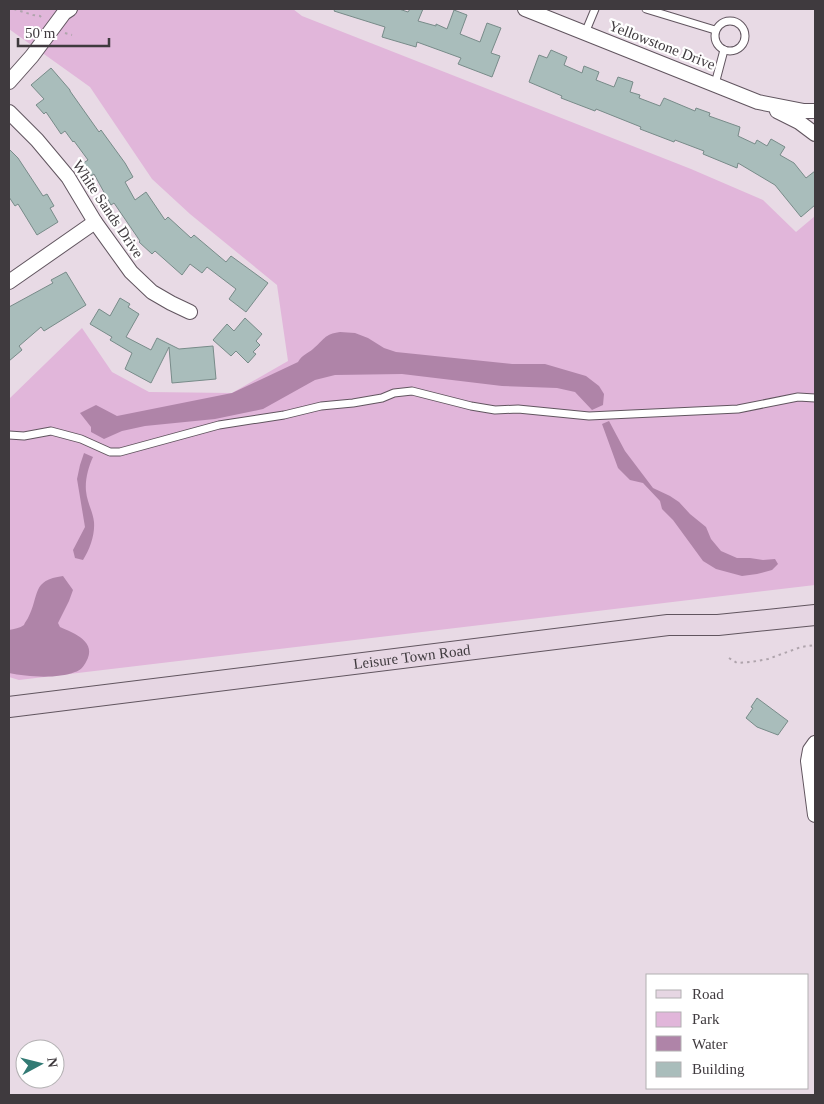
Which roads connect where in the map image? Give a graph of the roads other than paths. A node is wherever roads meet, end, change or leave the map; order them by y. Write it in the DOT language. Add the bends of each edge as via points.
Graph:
graph roads {
  1 [pos="70,9"];
  2 [pos="524,9"];
  3 [pos="595,9"];
  4 [pos="646,9"];
  5 [pos="715,30"];
  6 [pos="585,32"];
  7 [pos="724,50"];
  8 [pos="9,82"];
  9 [pos="715,84"];
  10 [pos="758,102"];
  11 [pos="815,111"];
  12 [pos="9,112"];
  13 [pos="815,134"];
  14 [pos="95,222"];
  15 [pos="9,282"];
  16 [pos="190,312"];
  17 [pos="815,398"];
  18 [pos="9,435"];
  19 [pos="815,615"];
  20 [pos="9,707"];
  21 [pos="815,743"];
  22 [pos="815,815"];
  1 -- 8 [label="street"];
  2 -- 6 [label="street, Yellowstone Drive"];
  3 -- 6 [label="lane"];
  4 -- 5 [label="lane"];
  5 -- 7 [label="lane" via="717,44"];
  5 -- 7 [label="lane" via="727,20 738,22 745,30 742,45 734,51"];
  6 -- 9 [label="street, Yellowstone Drive"];
  7 -- 9 [label="lane"];
  9 -- 10 [label="street, Yellowstone Drive"];
  10 -- 11 [label="street, Yellowstone Drive"];
  10 -- 13 [label="street, Yellowstone Drive" via="799,122"];
  12 -- 14 [label="street, White Sands Drive" via="68,177"];
  14 -- 15 [label="street"];
  14 -- 16 [label="street, White Sands Drive" via="131,272 152,292"];
  17 -- 18 [label="lane" via="798,397 738,409 589,416 495,410 412,392 219,425 120,452 110,452 81,439 51,431"];
  19 -- 20 [label="main road, Leisure Town Road" via="718,625 668,625"];
  21 -- 22 [label="street" via="808,762"];
}
